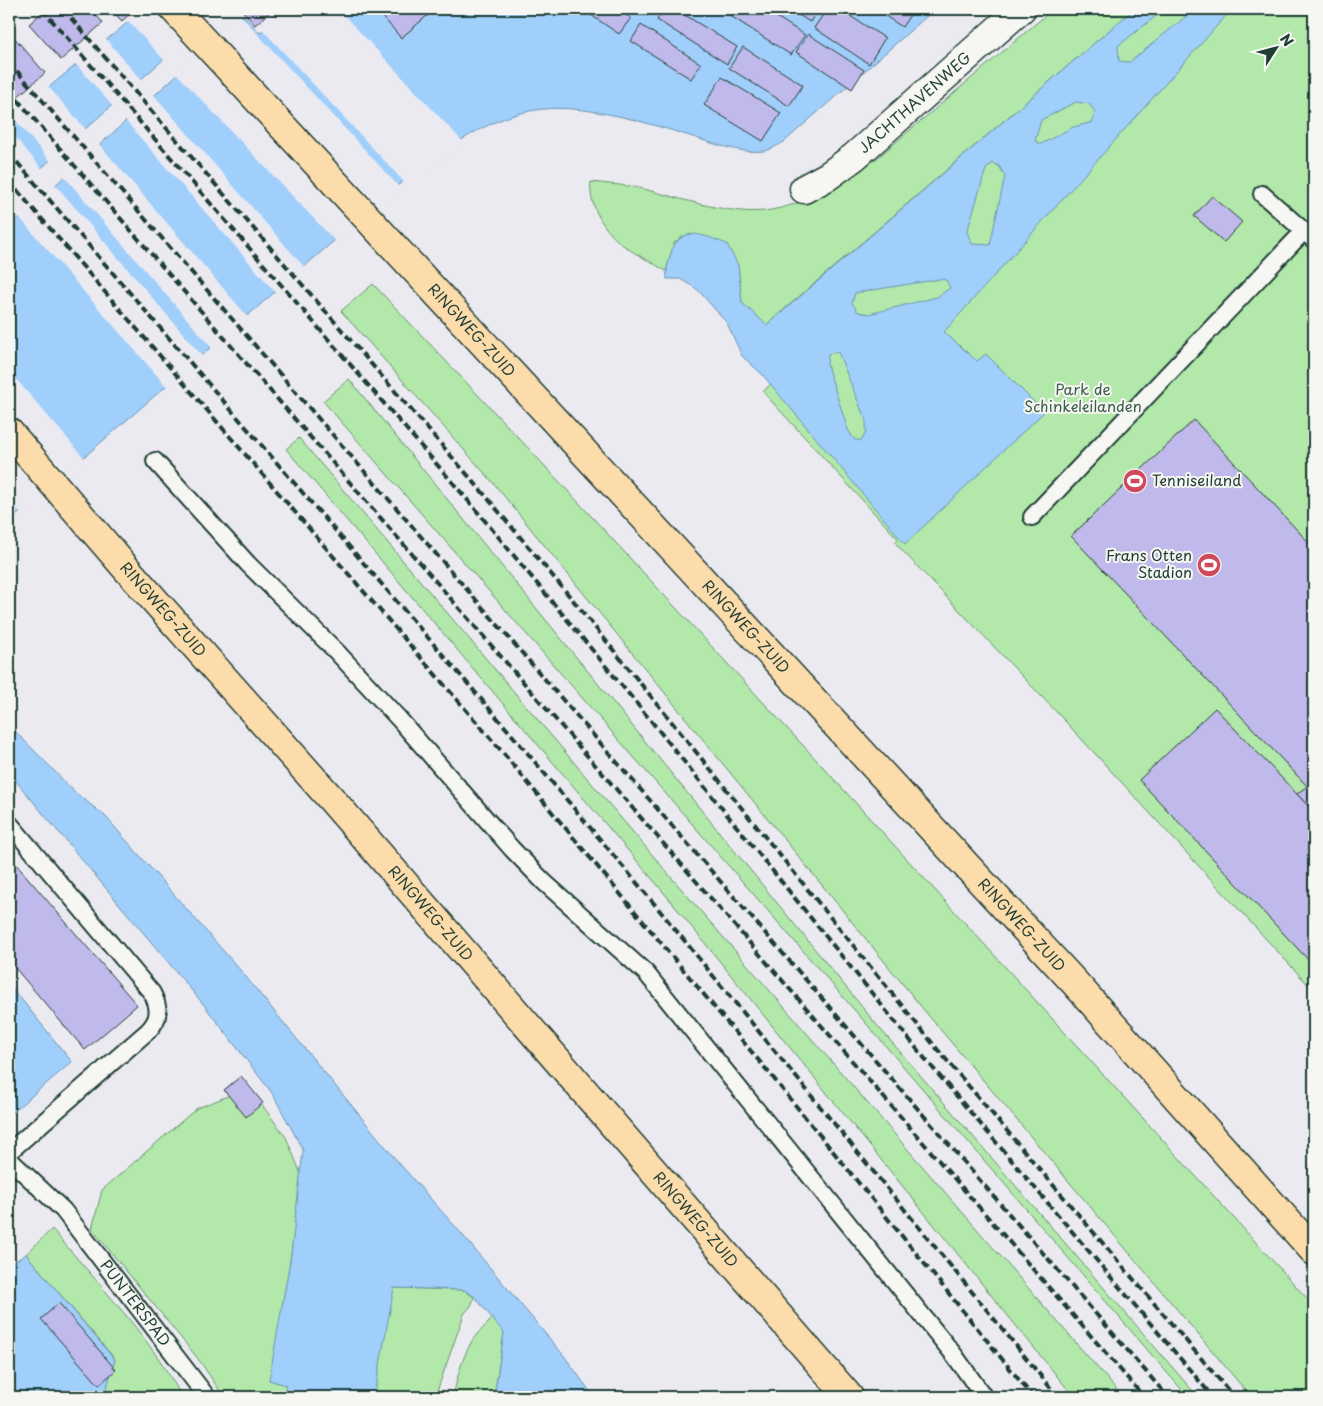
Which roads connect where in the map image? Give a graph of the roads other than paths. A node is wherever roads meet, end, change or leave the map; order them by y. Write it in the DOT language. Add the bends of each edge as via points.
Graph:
graph roads {
  1 [pos="174,9"];
  2 [pos="1021,9"];
  3 [pos="804,189"];
  4 [pos="1262,194"];
  5 [pos="1309,236"];
  6 [pos="9,432"];
  7 [pos="156,461"];
  8 [pos="1032,517"];
  9 [pos="9,823"];
  10 [pos="9,1152"];
  11 [pos="9,1159"];
  12 [pos="1314,1251"];
  13 [pos="207,1397"];
  14 [pos="850,1397"];
  15 [pos="984,1397"];
  1 -- 12 [label="highway, RINGWEG-ZUID" via="1075,983"];
  2 -- 3 [label="street, JACHTHAVENWEG" via="854,158"];
  4 -- 5 [label="lane"];
  5 -- 8 [label="lane"];
  6 -- 14 [label="highway, RINGWEG-ZUID"];
  7 -- 15 [label="lane" via="248,564 336,651 544,882 646,973 955,1356"];
  9 -- 10 [label="lane" via="152,993 159,1013 148,1031"];
  11 -- 13 [label="lane, PUNTERSPAD" via="63,1210"];
}
